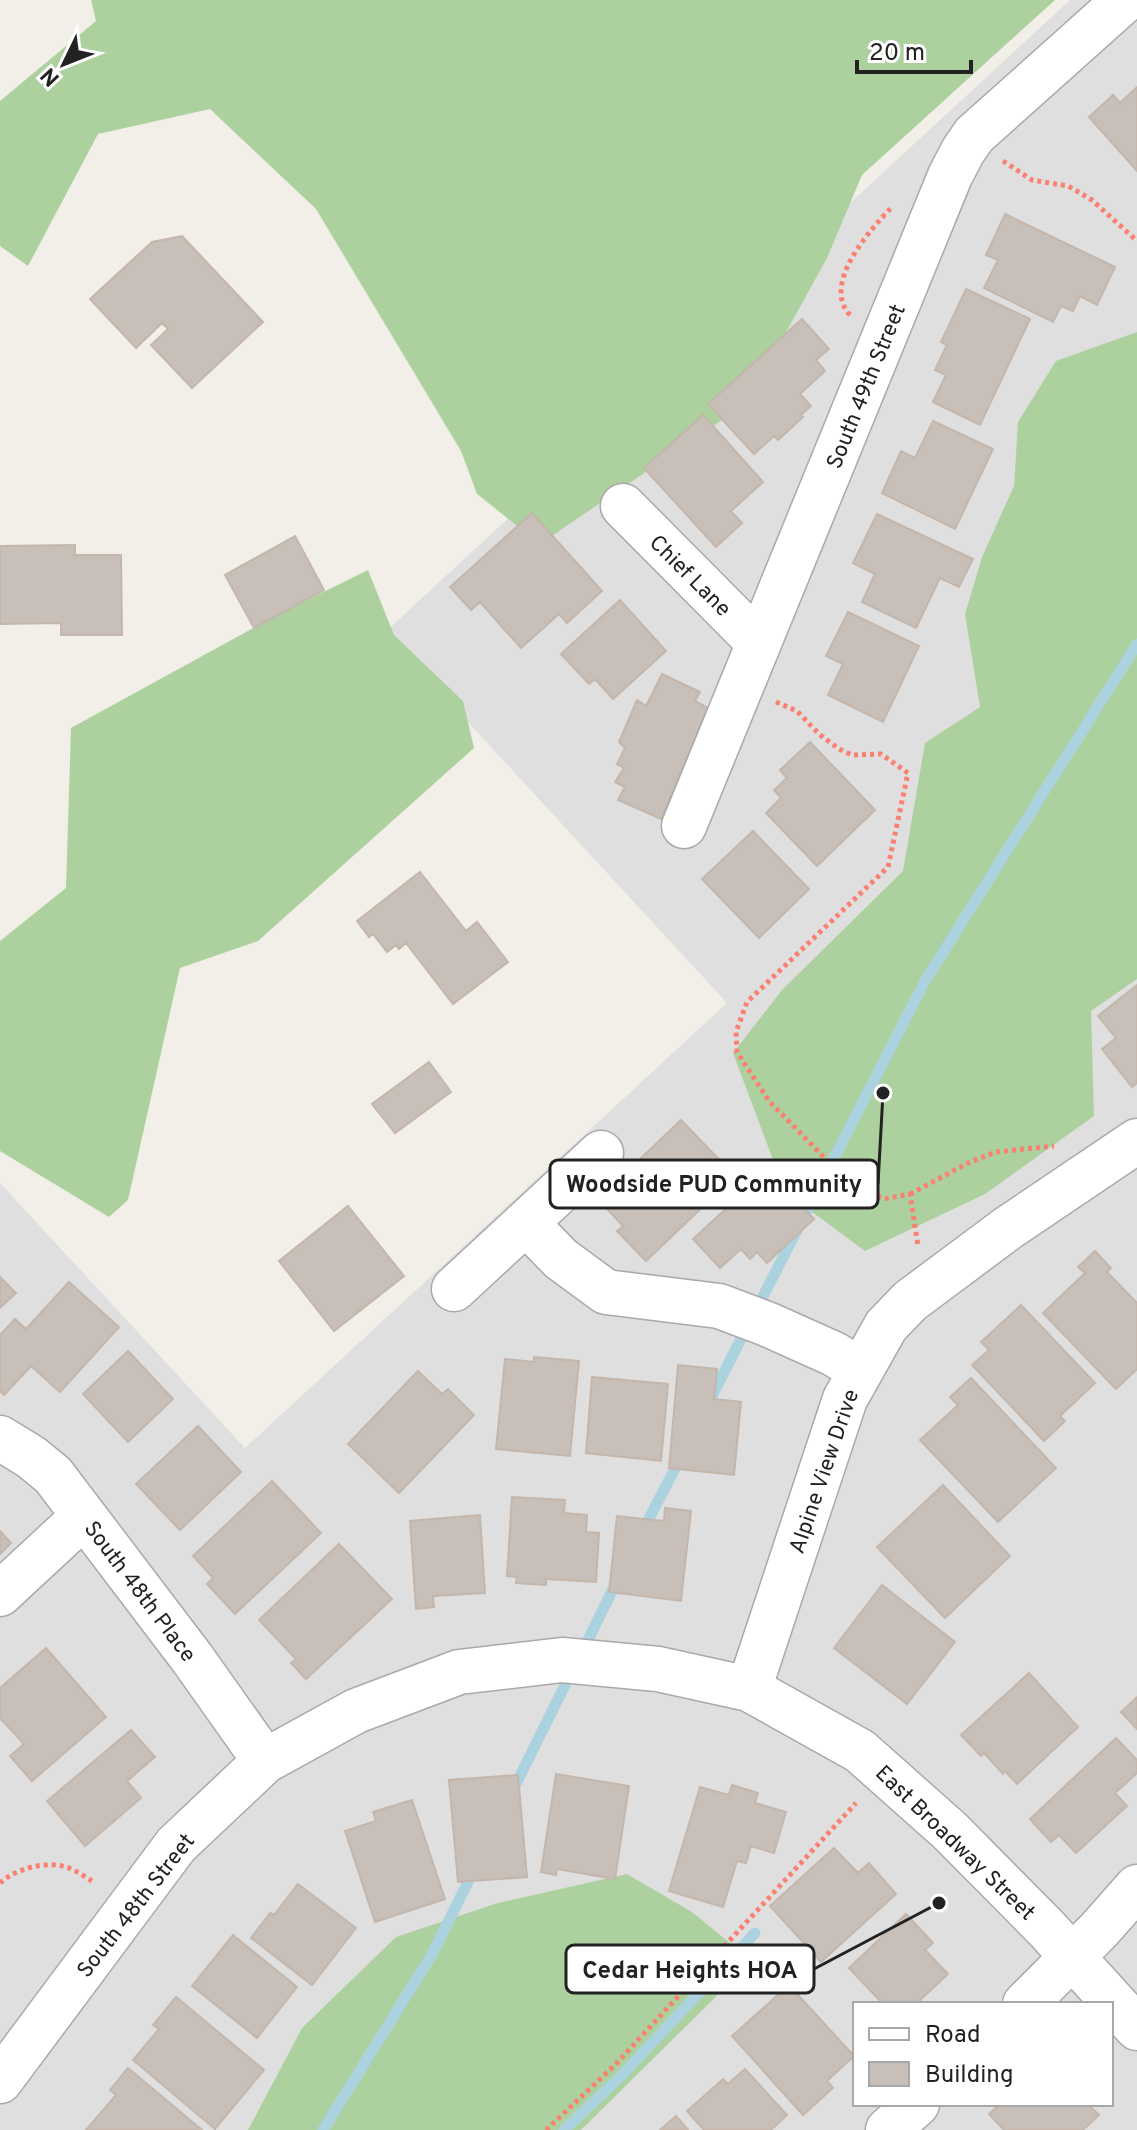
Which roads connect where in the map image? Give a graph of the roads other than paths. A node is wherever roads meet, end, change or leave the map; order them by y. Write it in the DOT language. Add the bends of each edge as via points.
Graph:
graph roads {
  1 [pos="1125,0"];
  2 [pos="623,506"];
  3 [pos="759,643"];
  4 [pos="684,826"];
  5 [pos="1137,1141"];
  6 [pos="601,1153"];
  7 [pos="526,1223"];
  8 [pos="454,1289"];
  9 [pos="860,1370"];
  10 [pos="0,1438"];
  11 [pos="84,1516"];
  12 [pos="0,1594"];
  13 [pos="749,1689"];
  14 [pos="265,1761"];
  15 [pos="1137,1887"];
  16 [pos="1072,1956"];
  17 [pos="1027,2002"];
  18 [pos="1137,2028"];
  19 [pos="0,2081"];
  20 [pos="915,2106"];
  21 [pos="888,2130"];
  1 -- 3 [label="street, South 49th Street" via="974,135 963,151"];
  2 -- 3 [label="street, Chief Lane"];
  3 -- 4 [label="street, South 49th Street"];
  5 -- 9 [label="street, Alpine View Drive" via="910,1301 886,1326"];
  6 -- 7 [label="street"];
  7 -- 8 [label="street"];
  7 -- 9 [label="street" via="561,1259 606,1292 719,1306"];
  9 -- 13 [label="street, Alpine View Drive" via="845,1399"];
  10 -- 11 [label="street, South 48th Place" via="53,1475"];
  11 -- 12 [label="street"];
  11 -- 14 [label="street, South 48th Place"];
  13 -- 14 [label="street, South 48th Street" via="658,1669 562,1660 459,1672 356,1711"];
  13 -- 16 [label="street, East Broadway Street" via="860,1751 950,1831"];
  14 -- 19 [label="street, South 48th Street" via="176,1845"];
  15 -- 16 [label="street"];
  16 -- 17 [label="street"];
  16 -- 18 [label="street, East Broadway Street"];
  20 -- 21 [label="street"];
}
